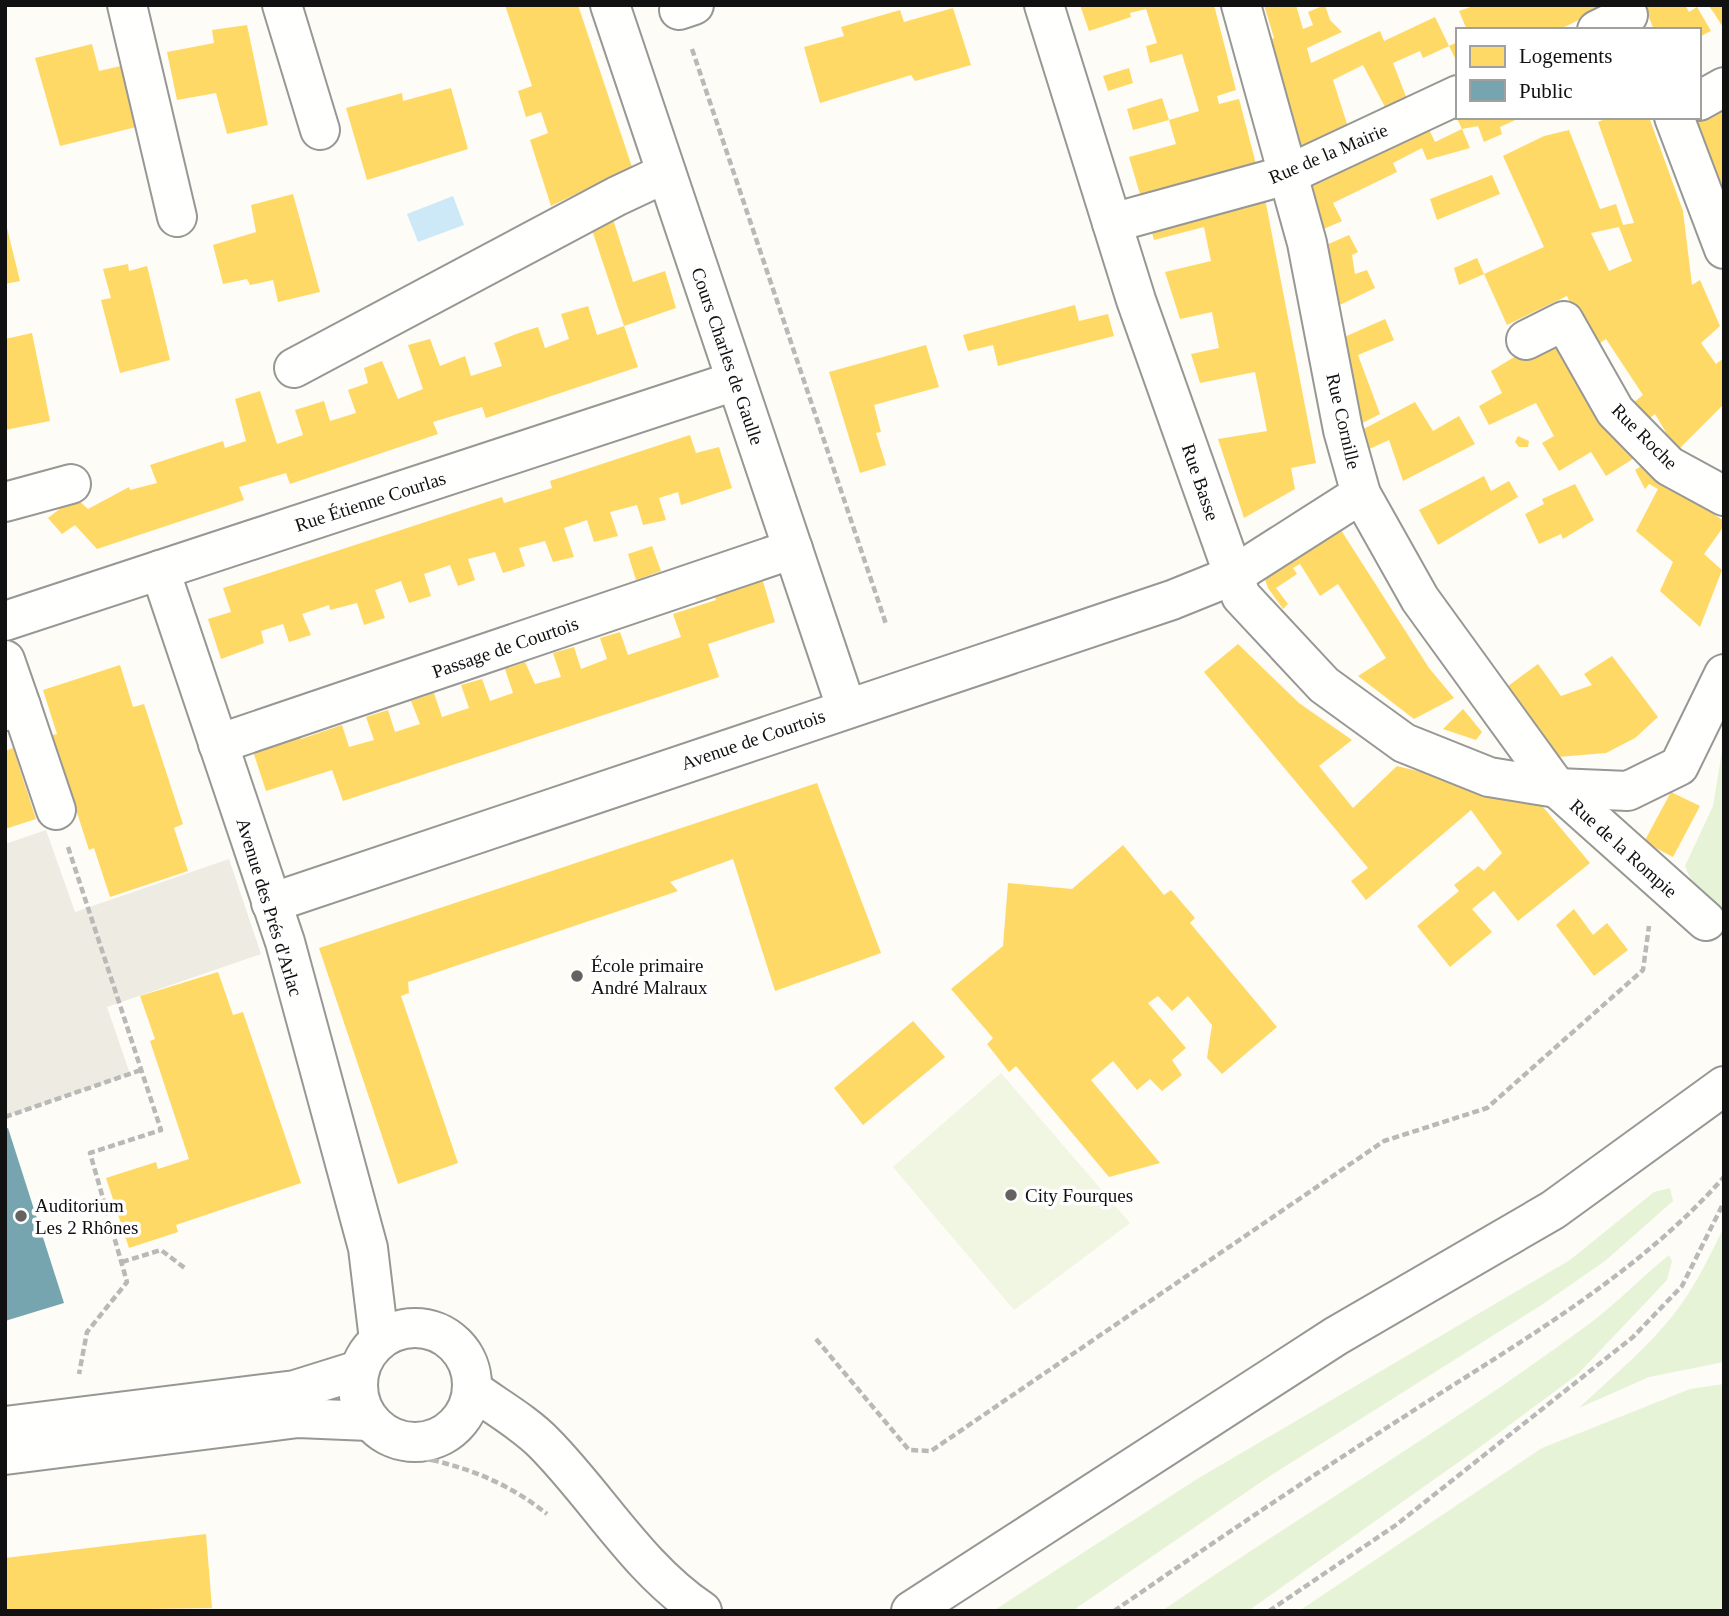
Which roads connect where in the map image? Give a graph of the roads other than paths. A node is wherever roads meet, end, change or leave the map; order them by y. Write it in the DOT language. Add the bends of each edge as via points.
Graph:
graph roads {
  1 [pos="127,5"];
  2 [pos="282,5"];
  3 [pos="610,5"];
  4 [pos="1044,5"];
  5 [pos="1241,5"];
  6 [pos="1724,87"];
  7 [pos="1456,96"];
  8 [pos="1701,100"];
  9 [pos="1675,119"];
  10 [pos="320,130"];
  11 [pos="666,173"];
  12 [pos="1287,174"];
  13 [pos="177,217"];
  14 [pos="1112,223"];
  15 [pos="1724,249"];
  16 [pos="1526,340"];
  17 [pos="294,368"];
  18 [pos="735,381"];
  19 [pos="71,484"];
  20 [pos="1361,494"];
  21 [pos="1724,496"];
  22 [pos="5,502"];
  23 [pos="793,549"];
  24 [pos="160,570"];
  25 [pos="1234,575"];
  26 [pos="15,609"];
  27 [pos="5,660"];
  28 [pos="1724,674"];
  29 [pos="846,707"];
  30 [pos="13,708"];
  31 [pos="218,744"];
  32 [pos="1557,788"];
  33 [pos="56,810"];
  34 [pos="271,902"];
  35 [pos="1706,921"];
  36 [pos="1724,1086"];
  37 [pos="383,1346"];
  38 [pos="473,1390"];
  39 [pos="369,1421"];
  40 [pos="5,1426"];
  41 [pos="456,1426"];
  42 [pos="544,1443"];
  43 [pos="5,1455"];
  44 [pos="702,1611"];
  45 [pos="911,1611"];
  1 -- 13 [label="street"];
  2 -- 10 [label="street"];
  3 -- 11 [label="street, Cours Charles de Gaulle"];
  4 -- 14 [label="street, Rue Basse"];
  5 -- 12 [label="street, Rue Cornille"];
  6 -- 8 [label="street"];
  7 -- 12 [label="street, Rue de la Mairie"];
  9 -- 15 [label="street"];
  11 -- 17 [label="street"];
  11 -- 18 [label="street, Cours Charles de Gaulle"];
  12 -- 14 [label="street, Rue de la Mairie"];
  12 -- 20 [label="street, Rue Cornille" via="1307,243 1343,430"];
  14 -- 25 [label="street, Rue Basse"];
  16 -- 21 [label="street, Rue Roche" via="1564,321 1615,411 1670,466"];
  18 -- 23 [label="street, Cours Charles de Gaulle"];
  18 -- 24 [label="street, Rue Étienne Courlas"];
  19 -- 22 [label="street"];
  20 -- 25 [label="street, Avenue de Courtois"];
  20 -- 32 [label="street, Rue Cornille" via="1420,598"];
  23 -- 29 [label="street, Cours Charles de Gaulle"];
  23 -- 31 [label="street, Passage de Courtois"];
  24 -- 26 [label="street, Rue Étienne Courlas"];
  24 -- 31 [label="street, Avenue des Prés d'Arlac"];
  25 -- 29 [label="street, Avenue de Courtois" via="1172,600"];
  25 -- 32 [label="street, Rue Basse" via="1241,596 1324,685 1404,743 1489,777"];
  27 -- 30 [label="street"];
  28 -- 32 [label="street, Rue de la Rompie" via="1679,766 1628,791"];
  29 -- 34 [label="street, Avenue de Courtois"];
  30 -- 33 [label="street"];
  31 -- 34 [label="street, Avenue des Prés d'Arlac"];
  32 -- 35 [label="street, Rue de la Rompie"];
  34 -- 37 [label="street, Avenue des Prés d'Arlac" via="368,1248"];
  36 -- 45 [label="street" via="1553,1210 1335,1336"];
  37 -- 38 [label="street" via="430,1329 448,1337 471,1370"];
  37 -- 39 [label="street, Avenue des Prés d'Arlac" via="360,1405"];
  37 -- 40 [label="street" via="295,1390"];
  38 -- 41 [label="street" via="468,1409"];
  38 -- 42 [label="street"];
  39 -- 41 [label="street" via="401,1441 440,1437"];
  39 -- 43 [label="street" via="299,1418"];
  41 -- 42 [label="street"];
  42 -- 44 [label="street" via="673,1591"];
}
